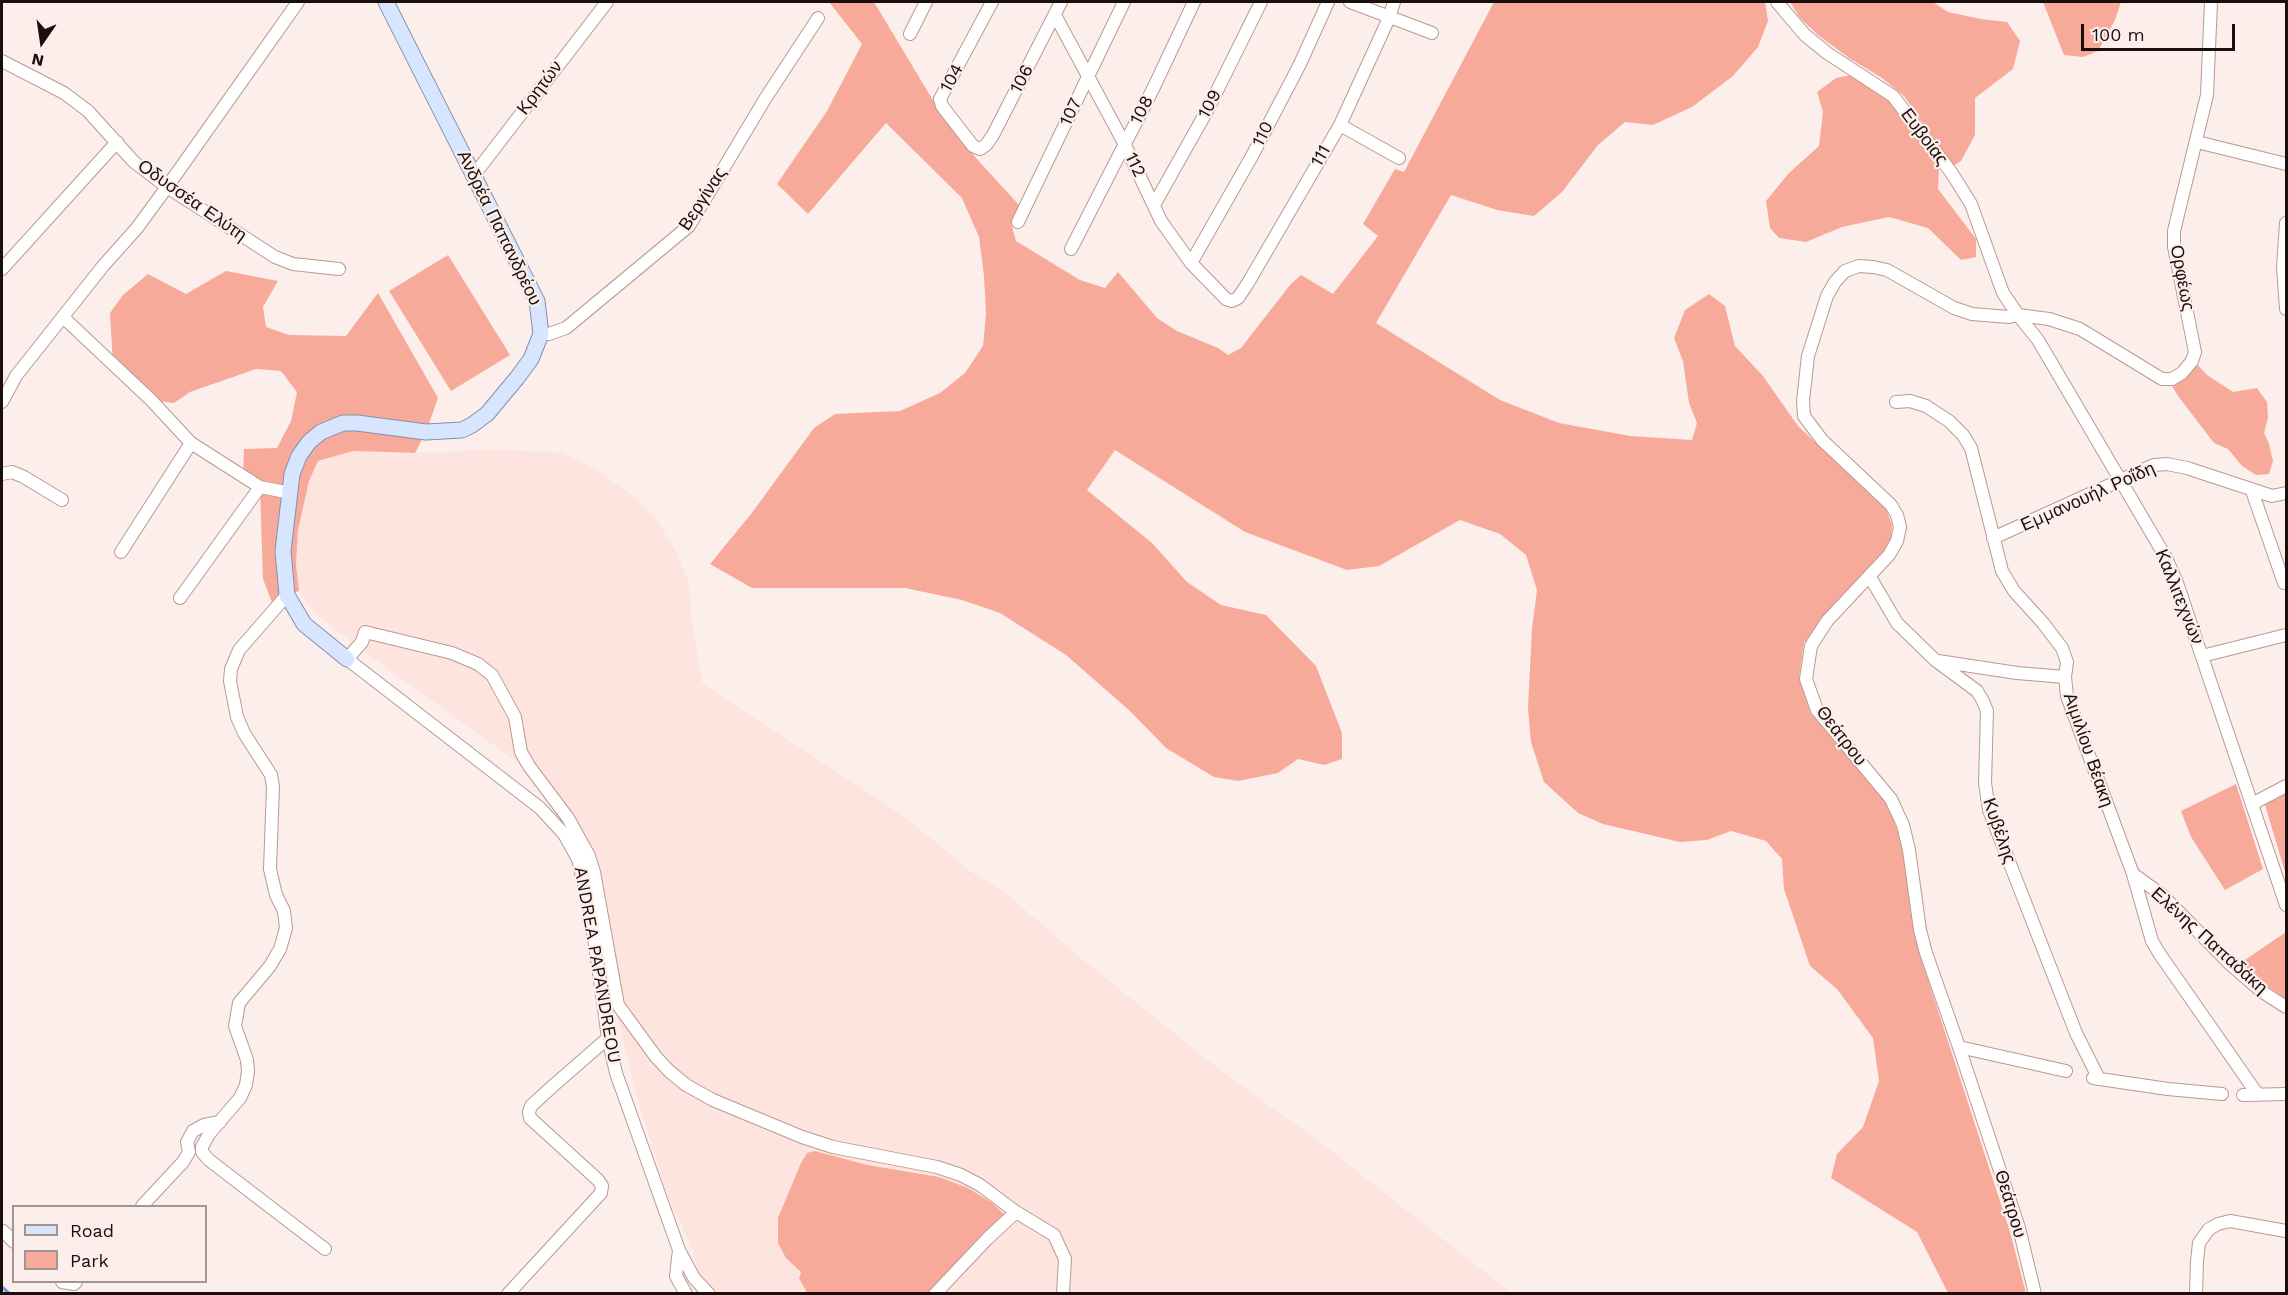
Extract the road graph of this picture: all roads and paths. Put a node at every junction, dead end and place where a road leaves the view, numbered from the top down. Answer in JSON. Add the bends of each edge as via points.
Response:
{"nodes":[{"id":1,"x":298,"y":2,"type":"edge"},
{"id":2,"x":386,"y":2,"type":"edge"},
{"id":3,"x":608,"y":2,"type":"edge"},
{"id":4,"x":926,"y":2,"type":"edge"},
{"id":5,"x":992,"y":2,"type":"edge"},
{"id":6,"x":1061,"y":2,"type":"edge"},
{"id":7,"x":1125,"y":2,"type":"edge"},
{"id":8,"x":1194,"y":2,"type":"edge"},
{"id":9,"x":1261,"y":2,"type":"edge"},
{"id":10,"x":1328,"y":2,"type":"edge"},
{"id":11,"x":1350,"y":2,"type":"edge"},
{"id":12,"x":1394,"y":2,"type":"edge"},
{"id":13,"x":1777,"y":2,"type":"edge"},
{"id":14,"x":2211,"y":2,"type":"edge"},
{"id":15,"x":1055,"y":15,"type":"junction"},
{"id":16,"x":818,"y":18,"type":"dead end"},
{"id":17,"x":1389,"y":18,"type":"junction"},
{"id":18,"x":1432,"y":33,"type":"dead end"},
{"id":19,"x":910,"y":34,"type":"dead end"},
{"id":20,"x":2,"y":61,"type":"edge"},
{"id":21,"x":1088,"y":75,"type":"junction"},
{"id":22,"x":1340,"y":125,"type":"junction"},
{"id":23,"x":117,"y":142,"type":"junction"},
{"id":24,"x":2197,"y":142,"type":"junction"},
{"id":25,"x":1124,"y":143,"type":"junction"},
{"id":26,"x":976,"y":148,"type":"joint"},
{"id":27,"x":1399,"y":158,"type":"dead end"},
{"id":28,"x":2286,"y":165,"type":"edge"},
{"id":29,"x":474,"y":175,"type":"junction"},
{"id":30,"x":167,"y":187,"type":"junction"},
{"id":31,"x":1154,"y":205,"type":"junction"},
{"id":32,"x":1018,"y":222,"type":"dead end"},
{"id":33,"x":2286,"y":223,"type":"edge"},
{"id":34,"x":1071,"y":249,"type":"dead end"},
{"id":35,"x":1191,"y":262,"type":"junction"},
{"id":36,"x":339,"y":268,"type":"dead end"},
{"id":37,"x":2,"y":269,"type":"edge"},
{"id":38,"x":1232,"y":301,"type":"joint"},
{"id":39,"x":2286,"y":309,"type":"edge"},
{"id":40,"x":2018,"y":315,"type":"junction"},
{"id":41,"x":64,"y":318,"type":"junction"},
{"id":42,"x":541,"y":334,"type":"junction"},
{"id":43,"x":2,"y":402,"type":"edge"},
{"id":44,"x":1896,"y":402,"type":"dead end"},
{"id":45,"x":191,"y":443,"type":"junction"},
{"id":46,"x":2,"y":474,"type":"edge"},
{"id":47,"x":2121,"y":481,"type":"junction"},
{"id":48,"x":260,"y":488,"type":"junction"},
{"id":49,"x":2252,"y":491,"type":"junction"},
{"id":50,"x":291,"y":493,"type":"junction"},
{"id":51,"x":2286,"y":493,"type":"edge"},
{"id":52,"x":62,"y":500,"type":"dead end"},
{"id":53,"x":1993,"y":538,"type":"junction"},
{"id":54,"x":121,"y":552,"type":"dead end"},
{"id":55,"x":1870,"y":577,"type":"junction"},
{"id":56,"x":2284,"y":583,"type":"dead end"},
{"id":57,"x":287,"y":595,"type":"junction"},
{"id":58,"x":180,"y":598,"type":"dead end"},
{"id":59,"x":2286,"y":635,"type":"edge"},
{"id":60,"x":2202,"y":656,"type":"junction"},
{"id":61,"x":347,"y":659,"type":"junction"},
{"id":62,"x":1935,"y":660,"type":"junction"},
{"id":63,"x":2065,"y":677,"type":"junction"},
{"id":64,"x":2286,"y":786,"type":"edge"},
{"id":65,"x":2252,"y":804,"type":"junction"},
{"id":66,"x":2133,"y":874,"type":"junction"},
{"id":67,"x":2286,"y":905,"type":"edge"},
{"id":68,"x":2286,"y":1007,"type":"edge"},
{"id":69,"x":608,"y":1038,"type":"junction"},
{"id":70,"x":1959,"y":1047,"type":"junction"},
{"id":71,"x":2066,"y":1071,"type":"dead end"},
{"id":72,"x":2222,"y":1094,"type":"dead end"},
{"id":73,"x":2286,"y":1094,"type":"edge"},
{"id":74,"x":2243,"y":1095,"type":"dead end"},
{"id":75,"x":2258,"y":1095,"type":"junction"},
{"id":76,"x":220,"y":1122,"type":"junction"},
{"id":77,"x":143,"y":1205,"type":"edge"},
{"id":78,"x":1016,"y":1212,"type":"junction"},
{"id":79,"x":2286,"y":1231,"type":"edge"},
{"id":80,"x":325,"y":1250,"type":"dead end"},
{"id":81,"x":679,"y":1250,"type":"junction"},
{"id":82,"x":508,"y":1293,"type":"edge"},
{"id":83,"x":686,"y":1293,"type":"edge"},
{"id":84,"x":709,"y":1293,"type":"edge"},
{"id":85,"x":935,"y":1293,"type":"edge"},
{"id":86,"x":1063,"y":1293,"type":"edge"},
{"id":87,"x":2035,"y":1293,"type":"edge"},
{"id":88,"x":2196,"y":1293,"type":"edge"}],
"edges":[{"from":1,"to":30,"type":"street"},
{"from":2,"to":29,"type":"main road","name":"Ανδρέα Παπανδρέου"},
{"from":3,"to":29,"type":"street","name":"Κρητών"},
{"from":4,"to":19,"type":"street"},
{"from":5,"to":26,"type":"street","name":"104","via":[[940,99]]},
{"from":6,"to":15,"type":"street","name":"106"},
{"from":7,"to":21,"type":"street","name":"107"},
{"from":8,"to":25,"type":"street","name":"108"},
{"from":9,"to":31,"type":"street","name":"109"},
{"from":10,"to":35,"type":"street","name":"110","via":[[1252,156]]},
{"from":11,"to":17,"type":"street"},
{"from":12,"to":17,"type":"street","name":"111"},
{"from":13,"to":40,"type":"street","name":"Ευβοίας","via":[[1805,35],[1893,96],[1910,117],[1971,204],[1997,279]]},
{"from":14,"to":24,"type":"street","name":"Ορφέως","via":[[2209,79]]},
{"from":15,"to":21,"type":"street","name":"112"},
{"from":15,"to":26,"type":"street","name":"106","via":[[993,135],[983,148]]},
{"from":16,"to":42,"type":"street","name":"Βεργίνας","via":[[689,226],[566,328]]},
{"from":17,"to":18,"type":"street"},
{"from":17,"to":22,"type":"street","name":"111"},
{"from":20,"to":23,"type":"street","name":"Οδυσσέα Ελύτη","via":[[64,93],[88,111]]},
{"from":21,"to":25,"type":"street","name":"112"},
{"from":21,"to":32,"type":"street","name":"107"},
{"from":22,"to":27,"type":"street"},
{"from":22,"to":38,"type":"street","name":"111","via":[[1248,283]]},
{"from":23,"to":30,"type":"street","name":"Οδυσσέα Ελύτη"},
{"from":23,"to":37,"type":"street"},
{"from":24,"to":28,"type":"street"},
{"from":24,"to":40,"type":"street","name":"Ορφέως","via":[[2174,231],[2194,346],[2192,361],[2182,373],[2162,379],[2080,329]]},
{"from":25,"to":31,"type":"street","name":"112"},
{"from":25,"to":34,"type":"street","name":"108"},
{"from":29,"to":42,"type":"main road","name":"Ανδρέα Παπανδρέου","via":[[537,301]]},
{"from":30,"to":36,"type":"street","name":"Οδυσσέα Ελύτη","via":[[283,262]]},
{"from":30,"to":41,"type":"street"},
{"from":31,"to":35,"type":"street","name":"112"},
{"from":33,"to":39,"type":"street"},
{"from":35,"to":38,"type":"street","name":"112"},
{"from":40,"to":47,"type":"street","name":"Καλλιτεχνών","via":[[2038,340]]},
{"from":40,"to":55,"type":"street","name":"Θεάτρου","via":[[1972,314],[1887,270],[1873,267],[1845,271],[1827,296],[1808,356],[1804,416],[1822,440],[1897,515],[1897,541]]},
{"from":41,"to":43,"type":"street","via":[[16,376]]},
{"from":41,"to":45,"type":"street"},
{"from":42,"to":50,"type":"main road","via":[[517,378],[487,414],[472,425],[462,430],[426,432],[357,423],[330,427],[309,442],[299,456],[292,474]]},
{"from":44,"to":53,"type":"street","name":"Αιμιλίου Βέακη","via":[[1926,406],[1963,435],[1971,448]]},
{"from":45,"to":48,"type":"street"},
{"from":45,"to":54,"type":"street"},
{"from":46,"to":52,"type":"street","via":[[12,472],[24,477]]},
{"from":47,"to":49,"type":"street","name":"Εμμανουήλ Ροΐδη","via":[[2154,465],[2167,464]]},
{"from":47,"to":53,"type":"street","name":"Εμμανουήλ Ροΐδη"},
{"from":47,"to":60,"type":"street","name":"Καλλιτεχνών","via":[[2165,556]]},
{"from":48,"to":50,"type":"street"},
{"from":48,"to":58,"type":"street"},
{"from":49,"to":51,"type":"street","name":"Εμμανουήλ Ροΐδη","via":[[2272,496]]},
{"from":49,"to":56,"type":"street"},
{"from":50,"to":57,"type":"main road","via":[[283,551]]},
{"from":53,"to":63,"type":"street","name":"Αιμιλίου Βέακη","via":[[2002,572],[2062,648],[2067,662]]},
{"from":55,"to":62,"type":"street","name":"Κυβέλης","via":[[1897,623]]},
{"from":55,"to":70,"type":"street","name":"Θεάτρου","via":[[1827,621],[1811,646],[1806,679],[1817,710],[1891,799],[1903,825],[1920,930]]},
{"from":57,"to":61,"type":"main road","via":[[304,624]]},
{"from":57,"to":76,"type":"street","via":[[239,650],[231,669],[237,717],[271,775],[270,869],[286,928],[270,966],[236,1010],[235,1026],[248,1071],[240,1098]]},
{"from":59,"to":60,"type":"street"},
{"from":60,"to":65,"type":"street","name":"Καλλιτεχνών"},
{"from":61,"to":69,"type":"street","name":"ANDREA PAPANDREOU","via":[[540,808],[564,834],[586,884]]},
{"from":61,"to":78,"type":"street","via":[[362,642],[365,632],[452,652],[492,675],[515,717],[521,752],[590,856],[618,1005],[669,1071],[713,1100],[802,1137],[961,1175]]},
{"from":62,"to":63,"type":"street"},
{"from":62,"to":72,"type":"street","name":"Κυβέλης","via":[[1977,691],[1987,711],[1985,783],[1989,810],[2094,1078]]},
{"from":63,"to":66,"type":"street","name":"Αιμιλίου Βέακη","via":[[2073,714]]},
{"from":64,"to":65,"type":"street"},
{"from":65,"to":67,"type":"street","name":"Καλλιτεχνών"},
{"from":66,"to":68,"type":"street","name":"Ελένης Παπαδάκη","via":[[2162,895],[2261,991]]},
{"from":66,"to":75,"type":"street","name":"Αιμιλίου Βέακη","via":[[2147,928],[2159,953]]},
{"from":69,"to":81,"type":"street","name":"ANDREA PAPANDREOU","via":[[626,1107]]},
{"from":69,"to":82,"type":"street","via":[[554,1084],[529,1112],[530,1118],[598,1180],[601,1193]]},
{"from":70,"to":71,"type":"street"},
{"from":70,"to":87,"type":"street","name":"Θεάτρου","via":[[2019,1228]]},
{"from":73,"to":75,"type":"street"},
{"from":74,"to":75,"type":"street"},
{"from":76,"to":77,"type":"street","via":[[193,1131],[183,1162]]},
{"from":76,"to":80,"type":"street","via":[[209,1134],[202,1152]]},
{"from":78,"to":85,"type":"street"},
{"from":78,"to":86,"type":"street","via":[[1054,1235],[1065,1259]]},
{"from":79,"to":88,"type":"street","via":[[2230,1221],[2209,1229],[2199,1243]]},
{"from":81,"to":83,"type":"street","name":"ANDREA PAPANDREOU","via":[[676,1276]]},
{"from":81,"to":84,"type":"street","via":[[694,1278]]}]}
